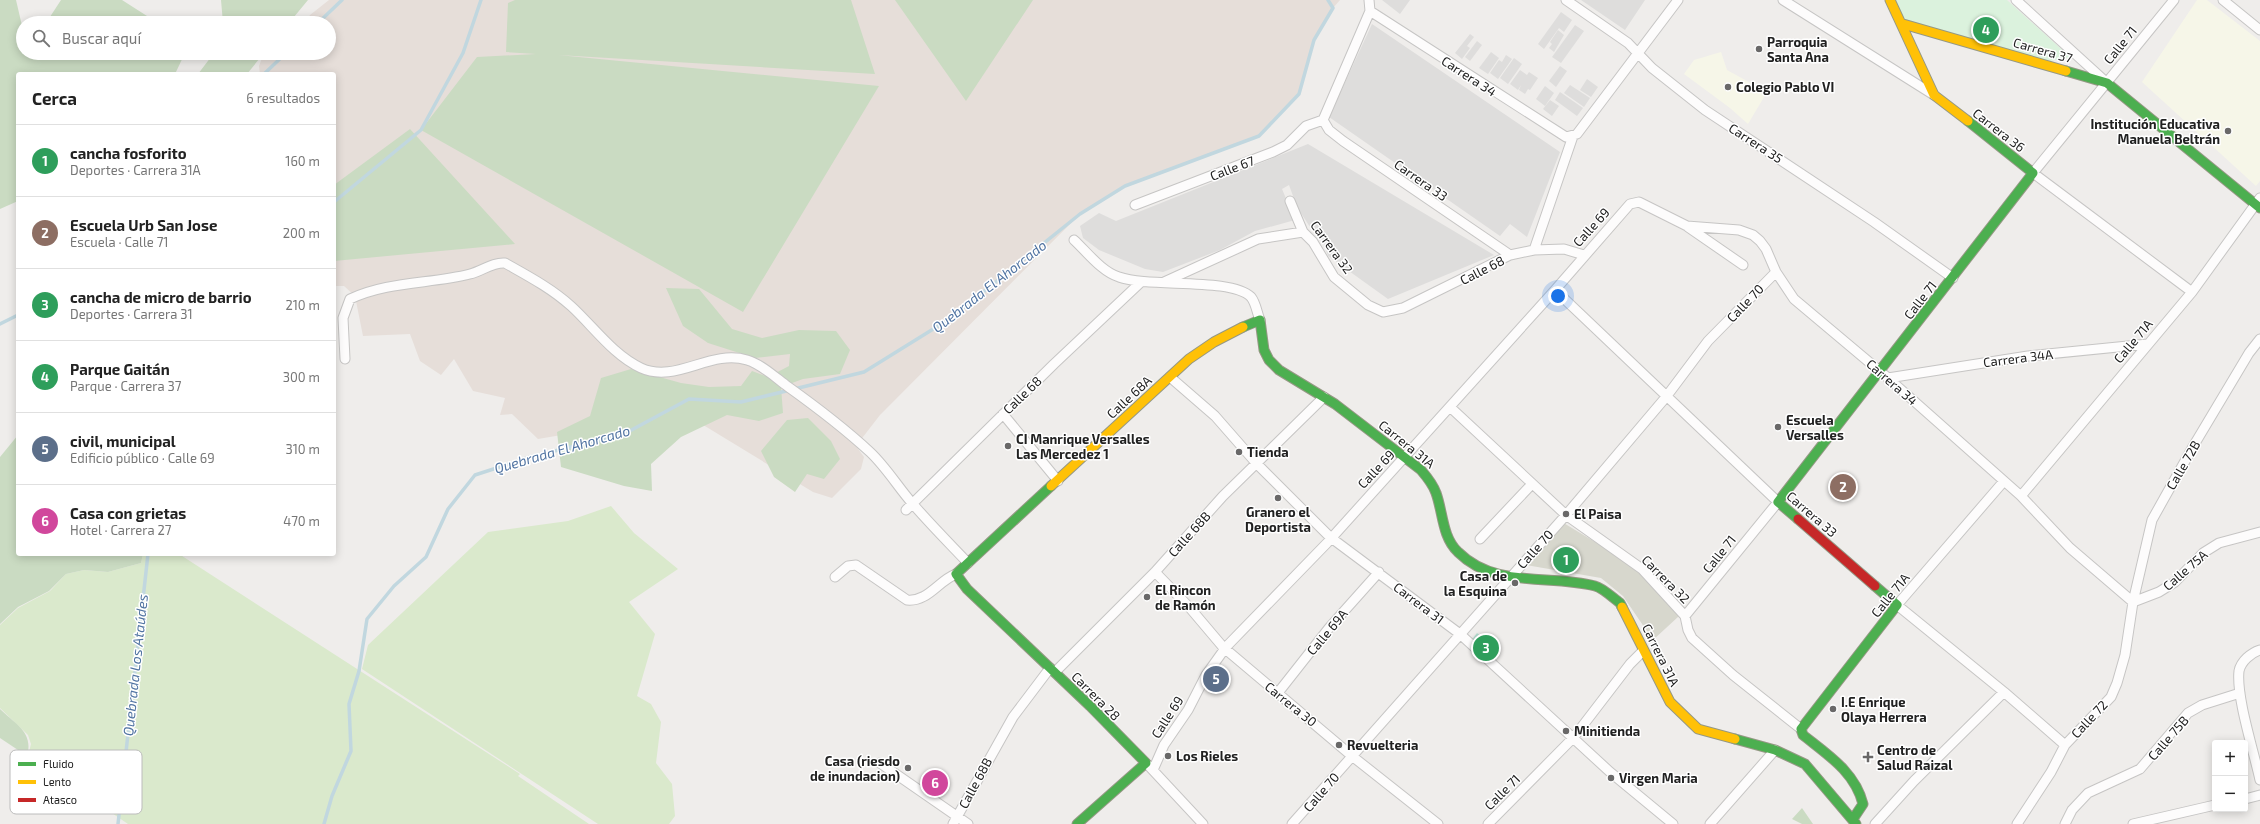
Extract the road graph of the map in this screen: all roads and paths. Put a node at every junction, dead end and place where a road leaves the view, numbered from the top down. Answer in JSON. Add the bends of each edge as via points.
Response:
{"nodes":[{"id":1,"x":1369,"y":0,"type":"edge"},
{"id":2,"x":1566,"y":0,"type":"edge"},
{"id":3,"x":1678,"y":0,"type":"edge"},
{"id":4,"x":1782,"y":0,"type":"edge"},
{"id":5,"x":1890,"y":0,"type":"edge"},
{"id":6,"x":2016,"y":0,"type":"edge"},
{"id":7,"x":2174,"y":0,"type":"edge"},
{"id":8,"x":2223,"y":0,"type":"edge"},
{"id":9,"x":1370,"y":11,"type":"junction"},
{"id":10,"x":1903,"y":24,"type":"junction"},
{"id":11,"x":2260,"y":30,"type":"edge"},
{"id":12,"x":1638,"y":55,"type":"junction"},
{"id":13,"x":2107,"y":83,"type":"junction"},
{"id":14,"x":1934,"y":95,"type":"junction"},
{"id":15,"x":1323,"y":120,"type":"junction"},
{"id":16,"x":1571,"y":137,"type":"junction"},
{"id":17,"x":2033,"y":173,"type":"junction"},
{"id":18,"x":1290,"y":201,"type":"dead end"},
{"id":19,"x":1639,"y":202,"type":"joint"},
{"id":20,"x":2259,"y":203,"type":"edge"},
{"id":21,"x":1135,"y":205,"type":"dead end"},
{"id":22,"x":1687,"y":226,"type":"junction"},
{"id":23,"x":1303,"y":232,"type":"junction"},
{"id":24,"x":1074,"y":240,"type":"dead end"},
{"id":25,"x":1534,"y":250,"type":"junction"},
{"id":26,"x":1584,"y":255,"type":"junction"},
{"id":27,"x":1510,"y":256,"type":"junction"},
{"id":28,"x":1743,"y":265,"type":"dead end"},
{"id":29,"x":1776,"y":272,"type":"junction"},
{"id":30,"x":1953,"y":278,"type":"junction"},
{"id":31,"x":1141,"y":282,"type":"junction"},
{"id":32,"x":1162,"y":283,"type":"junction"},
{"id":33,"x":1555,"y":290,"type":"junction"},
{"id":34,"x":2192,"y":292,"type":"junction"},
{"id":35,"x":1383,"y":312,"type":"joint"},
{"id":36,"x":1260,"y":320,"type":"junction"},
{"id":37,"x":2260,"y":339,"type":"edge"},
{"id":38,"x":2148,"y":344,"type":"junction"},
{"id":39,"x":344,"y":359,"type":"dead end"},
{"id":40,"x":1880,"y":371,"type":"junction"},
{"id":41,"x":1170,"y":377,"type":"junction"},
{"id":42,"x":1888,"y":378,"type":"junction"},
{"id":43,"x":1324,"y":397,"type":"junction"},
{"id":44,"x":1666,"y":397,"type":"junction"},
{"id":45,"x":1450,"y":407,"type":"junction"},
{"id":46,"x":1003,"y":414,"type":"junction"},
{"id":47,"x":1403,"y":458,"type":"junction"},
{"id":48,"x":1257,"y":464,"type":"junction"},
{"id":49,"x":1058,"y":481,"type":"junction"},
{"id":50,"x":2004,"y":481,"type":"junction"},
{"id":51,"x":1532,"y":484,"type":"junction"},
{"id":52,"x":2021,"y":496,"type":"junction"},
{"id":53,"x":1778,"y":502,"type":"junction"},
{"id":54,"x":910,"y":507,"type":"junction"},
{"id":55,"x":1566,"y":515,"type":"junction"},
{"id":56,"x":2260,"y":532,"type":"edge"},
{"id":57,"x":1330,"y":537,"type":"junction"},
{"id":58,"x":1480,"y":539,"type":"dead end"},
{"id":59,"x":968,"y":563,"type":"junction"},
{"id":60,"x":1155,"y":572,"type":"junction"},
{"id":61,"x":1379,"y":572,"type":"junction"},
{"id":62,"x":956,"y":574,"type":"junction"},
{"id":63,"x":835,"y":577,"type":"dead end"},
{"id":64,"x":1508,"y":578,"type":"junction"},
{"id":65,"x":2133,"y":602,"type":"junction"},
{"id":66,"x":1897,"y":605,"type":"junction"},
{"id":67,"x":1685,"y":616,"type":"junction"},
{"id":68,"x":1460,"y":634,"type":"junction"},
{"id":69,"x":1225,"y":648,"type":"junction"},
{"id":70,"x":1642,"y":651,"type":"junction"},
{"id":71,"x":2258,"y":651,"type":"edge"},
{"id":72,"x":1053,"y":670,"type":"junction"},
{"id":73,"x":2004,"y":692,"type":"junction"},
{"id":74,"x":1277,"y":694,"type":"junction"},
{"id":75,"x":2240,"y":694,"type":"junction"},
{"id":76,"x":1801,"y":729,"type":"junction"},
{"id":77,"x":1574,"y":737,"type":"junction"},
{"id":78,"x":2065,"y":745,"type":"junction"},
{"id":79,"x":1775,"y":750,"type":"junction"},
{"id":80,"x":1352,"y":756,"type":"junction"},
{"id":81,"x":2258,"y":758,"type":"edge"},
{"id":82,"x":880,"y":763,"type":"dead end"},
{"id":83,"x":1146,"y":763,"type":"junction"},
{"id":84,"x":1153,"y":770,"type":"junction"},
{"id":85,"x":2260,"y":780,"type":"edge"},
{"id":86,"x":2260,"y":795,"type":"edge"},
{"id":87,"x":2248,"y":798,"type":"edge"},
{"id":88,"x":2212,"y":806,"type":"edge"},
{"id":89,"x":955,"y":821,"type":"edge"},
{"id":90,"x":1855,"y":822,"type":"edge"},
{"id":91,"x":968,"y":824,"type":"edge"},
{"id":92,"x":1077,"y":824,"type":"edge"},
{"id":93,"x":1203,"y":824,"type":"edge"},
{"id":94,"x":1292,"y":824,"type":"edge"},
{"id":95,"x":1438,"y":824,"type":"edge"},
{"id":96,"x":1488,"y":824,"type":"edge"},
{"id":97,"x":1673,"y":824,"type":"edge"},
{"id":98,"x":1710,"y":824,"type":"edge"},
{"id":99,"x":1875,"y":824,"type":"edge"},
{"id":100,"x":2017,"y":824,"type":"edge"},
{"id":101,"x":2065,"y":824,"type":"edge"},
{"id":102,"x":2133,"y":824,"type":"edge"}],
"edges":[{"from":1,"to":9,"type":"street"},
{"from":2,"to":12,"type":"street","name":"Carrera 35","via":[[1628,43]]},
{"from":3,"to":12,"type":"street"},
{"from":4,"to":14,"type":"street","name":"Carrera 36"},
{"from":5,"to":10,"type":"street"},
{"from":6,"to":13,"type":"street","name":"Carrera 37"},
{"from":7,"to":13,"type":"street","name":"Calle 71"},
{"from":8,"to":11,"type":"street"},
{"from":9,"to":15,"type":"street"},
{"from":9,"to":16,"type":"street","name":"Carrera 34","via":[[1561,136]]},
{"from":10,"to":13,"type":"street","name":"Carrera 37"},
{"from":10,"to":14,"type":"street"},
{"from":12,"to":16,"type":"street"},
{"from":12,"to":30,"type":"street","name":"Carrera 35","via":[[1705,110],[1874,222]]},
{"from":13,"to":17,"type":"street","name":"Calle 71"},
{"from":13,"to":20,"type":"street","name":"Carrera 37"},
{"from":14,"to":17,"type":"street","name":"Carrera 36"},
{"from":15,"to":21,"type":"street","name":"Calle 67","via":[[1306,126],[1287,145],[1273,152]]},
{"from":15,"to":27,"type":"street","name":"Carrera 33","via":[[1329,130],[1343,141]]},
{"from":16,"to":25,"type":"street"},
{"from":17,"to":30,"type":"street","name":"Calle 71"},
{"from":17,"to":34,"type":"street","name":"Carrera 36"},
{"from":18,"to":23,"type":"street","name":"Carrera 32"},
{"from":19,"to":22,"type":"street","name":"Carrera 34"},
{"from":19,"to":26,"type":"street","name":"Calle 69","via":[[1630,204]]},
{"from":20,"to":34,"type":"street","name":"Calle 71A"},
{"from":22,"to":28,"type":"street"},
{"from":22,"to":29,"type":"street","name":"Carrera 34","via":[[1739,230],[1753,235],[1766,249]]},
{"from":23,"to":32,"type":"street","via":[[1258,239]]},
{"from":23,"to":35,"type":"street","name":"Carrera 32","via":[[1313,242],[1334,277],[1368,305]]},
{"from":24,"to":31,"type":"street","name":"Carrera 31A","via":[[1105,269],[1118,277]]},
{"from":25,"to":26,"type":"street","name":"Calle 68","via":[[1564,249]]},
{"from":25,"to":27,"type":"street","name":"Calle 68"},
{"from":26,"to":33,"type":"street","name":"Calle 69"},
{"from":27,"to":35,"type":"street","name":"Calle 68","via":[[1403,308]]},
{"from":29,"to":40,"type":"street","name":"Carrera 34","via":[[1794,299]]},
{"from":29,"to":44,"type":"street","name":"Calle 70","via":[[1708,341]]},
{"from":30,"to":40,"type":"street","name":"Calle 71"},
{"from":31,"to":32,"type":"street","name":"Carrera 31A"},
{"from":31,"to":46,"type":"street","name":"Calle 68"},
{"from":32,"to":36,"type":"street","name":"Carrera 31A","via":[[1239,290],[1250,297]]},
{"from":33,"to":44,"type":"street","name":"Carrera 33"},
{"from":33,"to":45,"type":"street","name":"Calle 69"},
{"from":34,"to":38,"type":"street","name":"Calle 71A"},
{"from":36,"to":41,"type":"street","name":"Calle 68A","via":[[1210,343]]},
{"from":36,"to":43,"type":"street","name":"Carrera 31A","via":[[1262,346],[1273,365],[1289,378]]},
{"from":37,"to":65,"type":"street","name":"Calle 72B","via":[[2249,353],[2152,520]]},
{"from":38,"to":42,"type":"street","name":"Carrera 34A","via":[[2028,356]]},
{"from":38,"to":52,"type":"street","name":"Calle 71A"},
{"from":39,"to":54,"type":"street","via":[[343,318],[350,299],[366,292],[398,285],[455,278],[477,272],[498,262],[505,263],[543,284],[570,305],[624,357],[640,368],[666,373],[706,361],[746,359],[758,365],[870,452]]},
{"from":40,"to":42,"type":"street","name":"Carrera 34"},
{"from":40,"to":53,"type":"street","name":"Calle 71"},
{"from":41,"to":48,"type":"street","name":"Carrera 31","via":[[1215,416]]},
{"from":41,"to":49,"type":"street","name":"Calle 68A"},
{"from":42,"to":50,"type":"street","name":"Carrera 34"},
{"from":43,"to":47,"type":"street","name":"Carrera 31A","via":[[1378,436]]},
{"from":43,"to":48,"type":"street","name":"Calle 68B"},
{"from":44,"to":53,"type":"street","name":"Carrera 33"},
{"from":44,"to":55,"type":"street","name":"Calle 70"},
{"from":45,"to":47,"type":"street","name":"Calle 69"},
{"from":45,"to":51,"type":"street","name":"Carrera 32"},
{"from":46,"to":49,"type":"street"},
{"from":46,"to":54,"type":"street","name":"Calle 68"},
{"from":47,"to":57,"type":"street","name":"Calle 69"},
{"from":47,"to":64,"type":"street","name":"Carrera 31A","via":[[1420,469],[1430,480],[1437,493],[1448,540],[1456,551],[1482,569]]},
{"from":48,"to":57,"type":"street","name":"Carrera 31"},
{"from":48,"to":60,"type":"street","name":"Calle 68B","via":[[1223,496]]},
{"from":49,"to":59,"type":"street","name":"Calle 68A"},
{"from":50,"to":52,"type":"street","name":"Carrera 34"},
{"from":50,"to":66,"type":"street","name":"Calle 71A"},
{"from":51,"to":55,"type":"street","name":"Carrera 32"},
{"from":51,"to":58,"type":"street"},
{"from":52,"to":65,"type":"street","name":"Carrera 34","via":[[2070,548]]},
{"from":53,"to":66,"type":"street","name":"Carrera 33"},
{"from":53,"to":67,"type":"street","name":"Calle 71"},
{"from":54,"to":59,"type":"street"},
{"from":55,"to":64,"type":"street","name":"Calle 70"},
{"from":55,"to":67,"type":"street","name":"Carrera 32","via":[[1642,569]]},
{"from":56,"to":65,"type":"street","name":"Calle 75A","via":[[2219,543],[2202,553],[2176,582]]},
{"from":57,"to":61,"type":"street","name":"Carrera 31"},
{"from":57,"to":69,"type":"street","name":"Calle 69"},
{"from":59,"to":62,"type":"street","name":"Calle 68A"},
{"from":60,"to":69,"type":"street","name":"Carrera 30"},
{"from":60,"to":72,"type":"street","name":"Calle 68B"},
{"from":61,"to":68,"type":"street","name":"Carrera 31"},
{"from":61,"to":74,"type":"street","name":"Calle 69A","via":[[1329,628]]},
{"from":62,"to":63,"type":"street","name":"Calle 68A","via":[[916,600],[907,600],[856,565],[848,566]]},
{"from":62,"to":72,"type":"street","name":"Carrera 28","via":[[967,589]]},
{"from":64,"to":68,"type":"street","name":"Calle 70"},
{"from":64,"to":70,"type":"street","name":"Carrera 31A","via":[[1596,586],[1620,603]]},
{"from":65,"to":78,"type":"street","name":"Calle 72","via":[[2129,633],[2117,683],[2110,696]]},
{"from":66,"to":73,"type":"street","name":"Carrera 33"},
{"from":66,"to":76,"type":"street","name":"Calle 71A"},
{"from":67,"to":76,"type":"street","name":"Carrera 32","via":[[1692,638],[1733,675]]},
{"from":68,"to":77,"type":"street","name":"Carrera 31"},
{"from":68,"to":80,"type":"street","name":"Calle 70"},
{"from":69,"to":74,"type":"street","name":"Carrera 30"},
{"from":69,"to":84,"type":"street","name":"Calle 69","via":[[1164,745]]},
{"from":70,"to":77,"type":"street","name":"Calle 71"},
{"from":70,"to":79,"type":"street","name":"Carrera 31A","via":[[1670,702],[1698,729]]},
{"from":71,"to":75,"type":"street","via":[[2247,657],[2239,670]]},
{"from":72,"to":83,"type":"street","name":"Carrera 28"},
{"from":72,"to":89,"type":"street","name":"Calle 68B","via":[[1013,717]]},
{"from":73,"to":78,"type":"street","name":"Carrera 33"},
{"from":73,"to":99,"type":"street","via":[[1914,781]]},
{"from":74,"to":80,"type":"street","name":"Carrera 30"},
{"from":75,"to":81,"type":"street"},
{"from":75,"to":101,"type":"street","name":"Calle 75B","via":[[2202,705],[2188,713],[2140,769],[2088,793],[2072,810]]},
{"from":76,"to":90,"type":"street","name":"Carrera 32","via":[[1803,735],[1856,783],[1862,794],[1863,804]]},
{"from":77,"to":96,"type":"street","name":"Calle 71"},
{"from":77,"to":97,"type":"street","name":"Carrera 31","via":[[1610,772]]},
{"from":78,"to":100,"type":"street","name":"Calle 72","via":[[2051,772]]},
{"from":79,"to":90,"type":"street","name":"Carrera 31A","via":[[1805,764]]},
{"from":79,"to":98,"type":"street"},
{"from":80,"to":94,"type":"street","name":"Calle 70"},
{"from":80,"to":95,"type":"street","name":"Carrera 30"},
{"from":81,"to":85,"type":"street"},
{"from":82,"to":89,"type":"street"},
{"from":83,"to":84,"type":"street","name":"Carrera 28"},
{"from":83,"to":92,"type":"street"},
{"from":84,"to":93,"type":"street","name":"Carrera 28"},
{"from":86,"to":87,"type":"street"},
{"from":88,"to":102,"type":"street"},
{"from":89,"to":91,"type":"street"}]}
